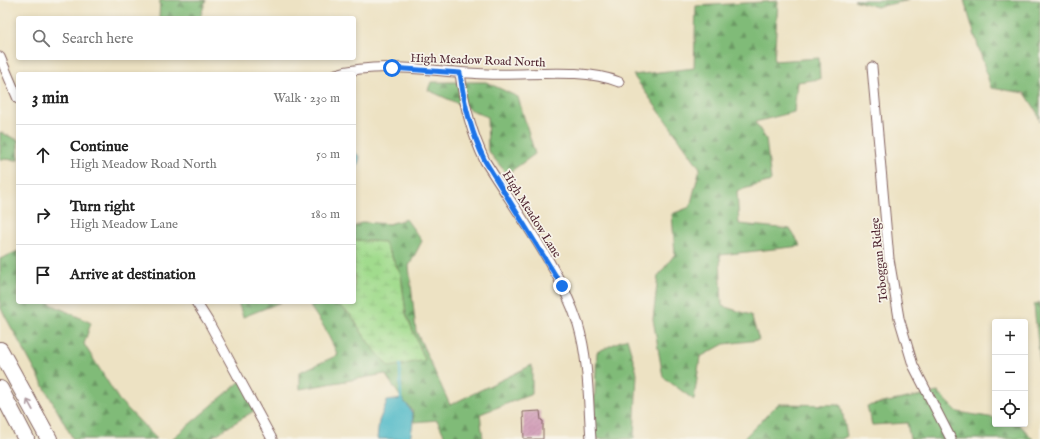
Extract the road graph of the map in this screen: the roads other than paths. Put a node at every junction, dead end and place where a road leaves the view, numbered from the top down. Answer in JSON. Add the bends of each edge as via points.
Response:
{"nodes":[{"id":1,"x":0,"y":57,"type":"edge"},
{"id":2,"x":872,"y":67,"type":"dead end"},
{"id":3,"x":346,"y":72,"type":"edge"},
{"id":4,"x":460,"y":73,"type":"junction"},
{"id":5,"x":619,"y":82,"type":"dead end"},
{"id":6,"x":16,"y":94,"type":"edge"},
{"id":7,"x":197,"y":304,"type":"edge"},
{"id":8,"x":0,"y":350,"type":"edge"},
{"id":9,"x":0,"y":389,"type":"edge"},
{"id":10,"x":26,"y":439,"type":"edge"},
{"id":11,"x":49,"y":439,"type":"edge"},
{"id":12,"x":272,"y":439,"type":"edge"},
{"id":13,"x":591,"y":439,"type":"edge"},
{"id":14,"x":951,"y":439,"type":"edge"}],
"edges":[{"from":1,"to":6,"type":"street"},
{"from":2,"to":14,"type":"street","name":"Toboggan Ridge","via":[[889,259],[899,318],[918,375]]},
{"from":3,"to":4,"type":"street","name":"High Meadow Road North","via":[[386,68]]},
{"from":4,"to":5,"type":"street","name":"High Meadow Road North","via":[[582,74]]},
{"from":4,"to":13,"type":"street","name":"High Meadow Lane","via":[[463,100],[476,142],[485,161],[558,277],[571,305],[582,340]]},
{"from":7,"to":12,"type":"street"},
{"from":11,"to":8,"type":"highway","one_way":true},
{"from":9,"to":10,"type":"highway"}]}
